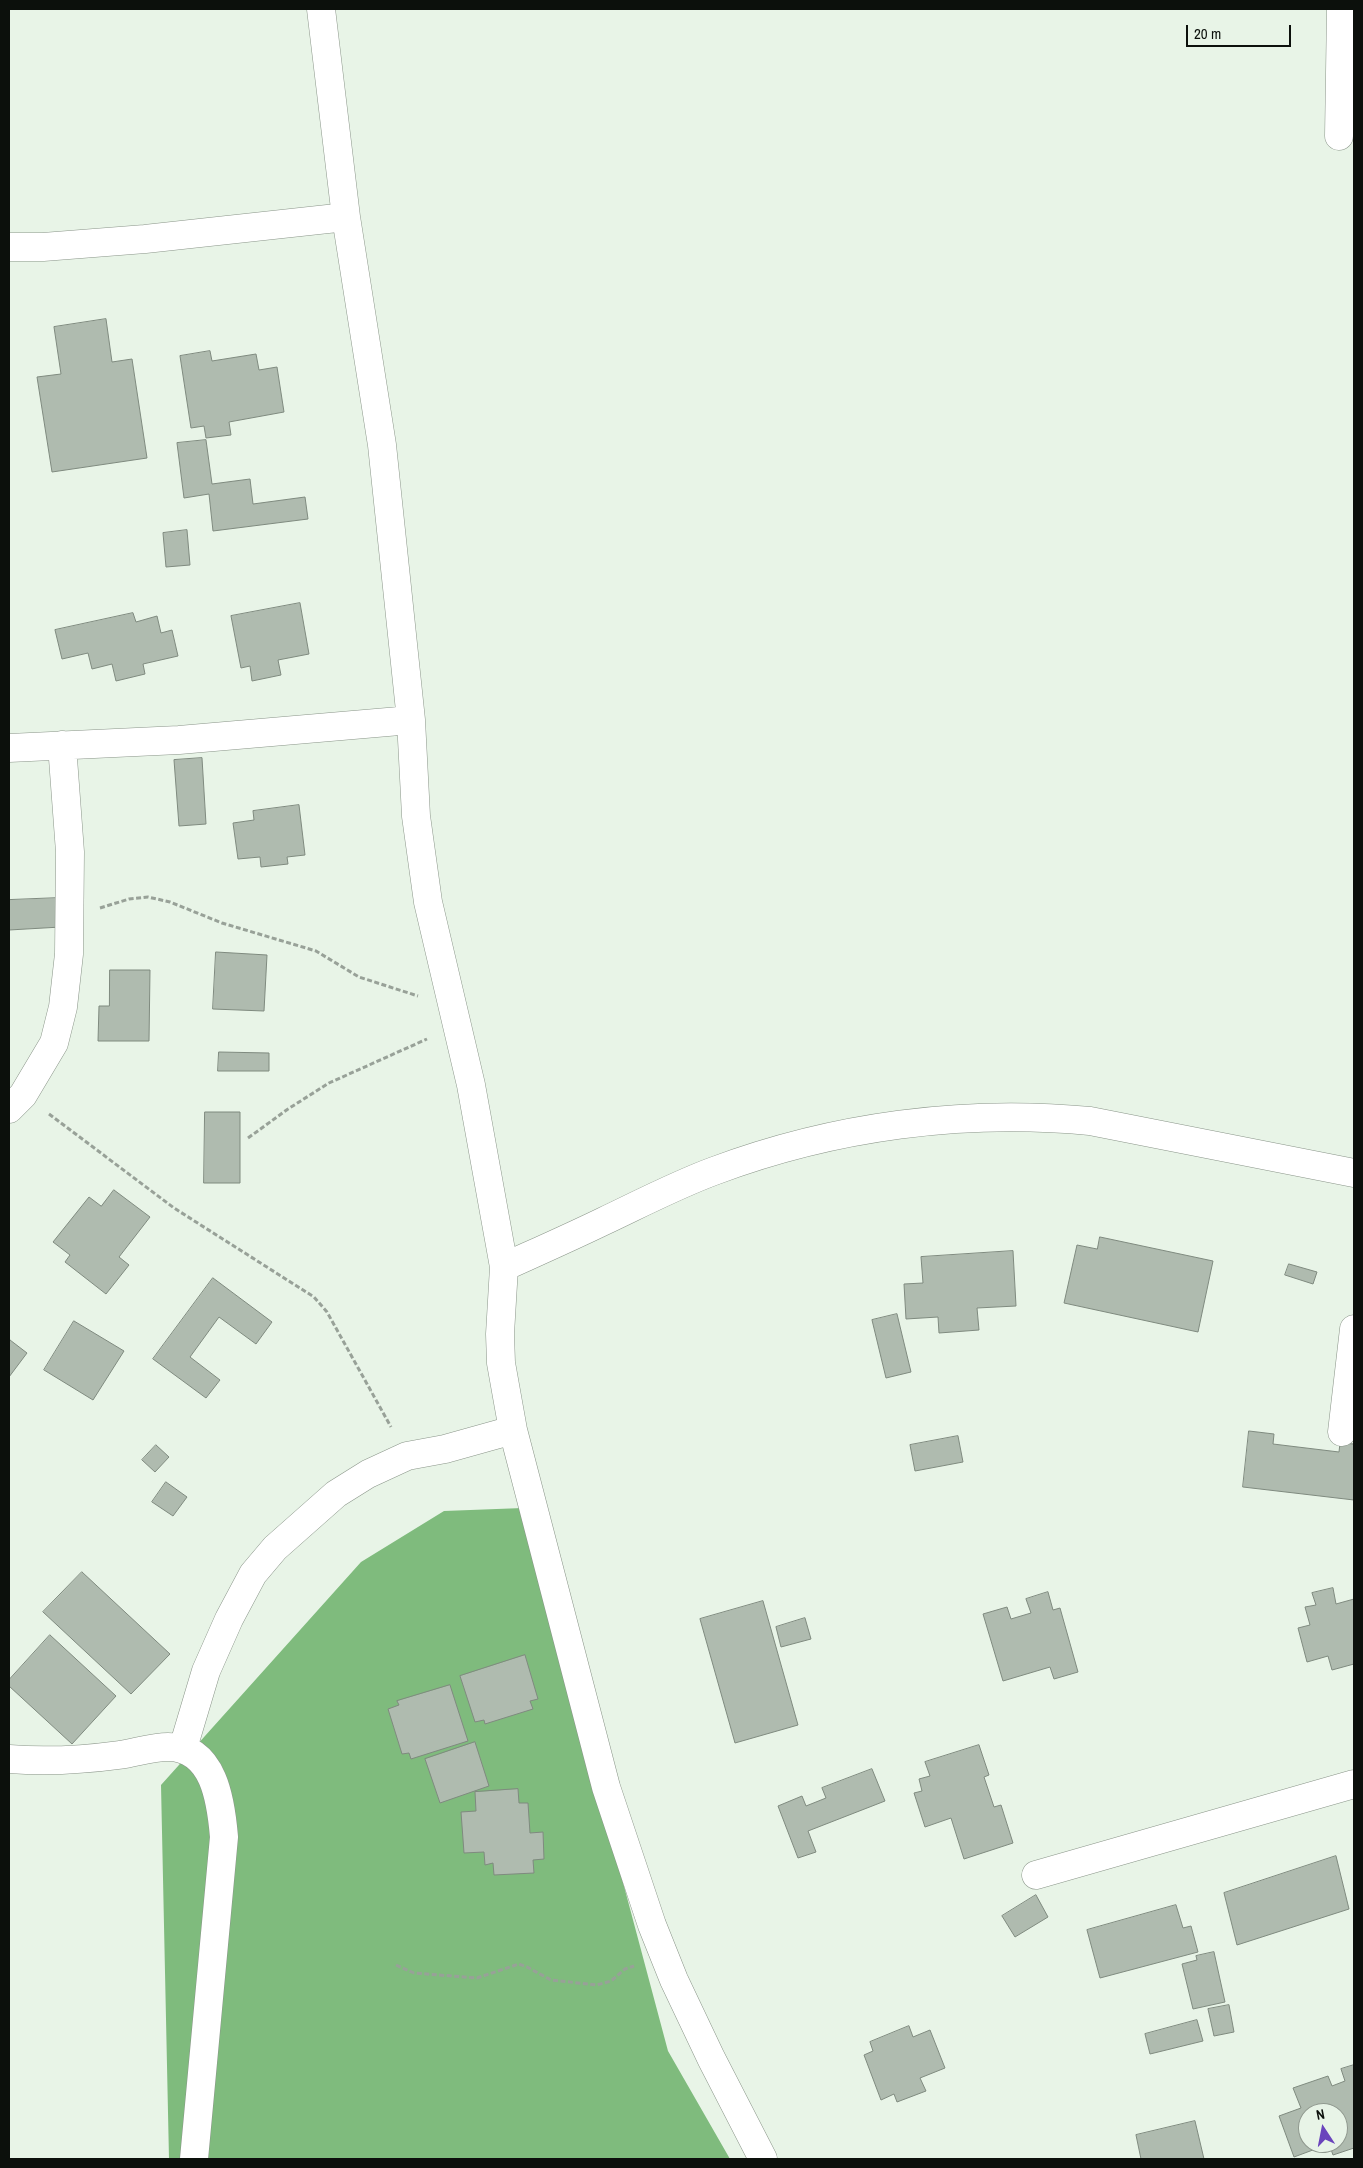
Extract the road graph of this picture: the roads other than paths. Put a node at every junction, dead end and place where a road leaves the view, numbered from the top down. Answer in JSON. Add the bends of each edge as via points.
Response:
{"nodes":[{"id":1,"x":321,"y":9,"type":"edge"},
{"id":2,"x":1341,"y":9,"type":"edge"},
{"id":3,"x":1340,"y":136,"type":"dead end"},
{"id":4,"x":346,"y":217,"type":"junction"},
{"id":5,"x":9,"y":247,"type":"edge"},
{"id":6,"x":411,"y":720,"type":"junction"},
{"id":7,"x":62,"y":745,"type":"junction"},
{"id":8,"x":9,"y":748,"type":"edge"},
{"id":9,"x":16,"y":1102,"type":"edge"},
{"id":10,"x":1354,"y":1173,"type":"edge"},
{"id":11,"x":504,"y":1267,"type":"junction"},
{"id":12,"x":1354,"y":1329,"type":"edge"},
{"id":13,"x":513,"y":1430,"type":"junction"},
{"id":14,"x":1342,"y":1432,"type":"dead end"},
{"id":15,"x":182,"y":1748,"type":"junction"},
{"id":16,"x":9,"y":1759,"type":"edge"},
{"id":17,"x":1354,"y":1784,"type":"edge"},
{"id":18,"x":1036,"y":1875,"type":"dead end"},
{"id":19,"x":194,"y":2159,"type":"edge"},
{"id":20,"x":763,"y":2159,"type":"edge"}],
"edges":[{"from":1,"to":4,"type":"street"},
{"from":2,"to":3,"type":"street"},
{"from":4,"to":5,"type":"street","via":[[144,239]]},
{"from":4,"to":6,"type":"street","via":[[382,445]]},
{"from":6,"to":7,"type":"street","via":[[179,740]]},
{"from":6,"to":11,"type":"street","via":[[416,816],[428,902],[471,1084]]},
{"from":7,"to":8,"type":"street"},
{"from":7,"to":9,"type":"street","via":[[70,852],[69,954],[54,1043]]},
{"from":10,"to":11,"type":"street","via":[[1090,1121],[998,1116],[920,1122],[847,1134],[714,1171]]},
{"from":11,"to":13,"type":"street","via":[[501,1363]]},
{"from":12,"to":14,"type":"street"},
{"from":13,"to":15,"type":"street","via":[[408,1456],[368,1474],[336,1494],[275,1548],[253,1574],[229,1619],[206,1671]]},
{"from":13,"to":20,"type":"street","via":[[606,1787],[652,1925],[719,2074]]},
{"from":15,"to":16,"type":"street","via":[[166,1747],[73,1761]]},
{"from":15,"to":19,"type":"street","via":[[205,1764],[216,1789],[224,1837]]},
{"from":17,"to":18,"type":"street"}]}
